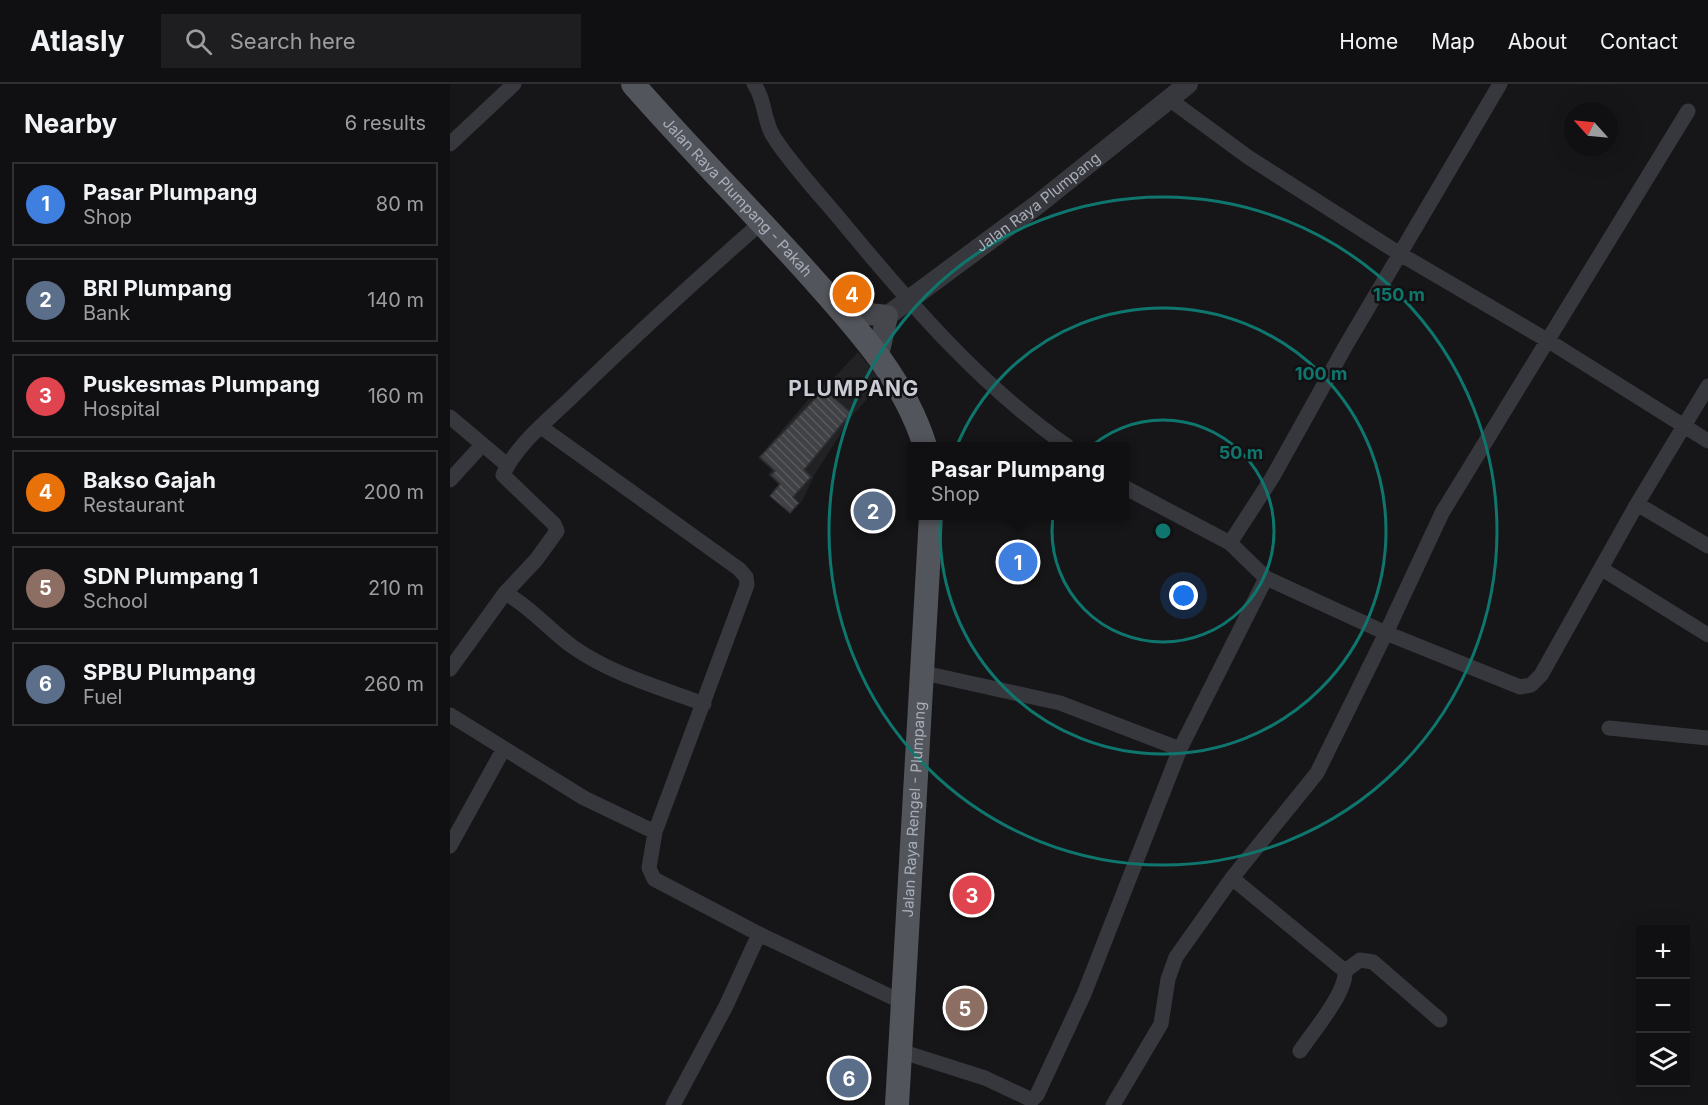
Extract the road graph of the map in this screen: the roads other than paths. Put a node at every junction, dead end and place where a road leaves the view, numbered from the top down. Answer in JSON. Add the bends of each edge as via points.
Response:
{"nodes":[{"id":1,"x":513,"y":84,"type":"edge"},
{"id":2,"x":633,"y":84,"type":"edge"},
{"id":3,"x":754,"y":84,"type":"edge"},
{"id":4,"x":1188,"y":84,"type":"edge"},
{"id":5,"x":1500,"y":84,"type":"edge"},
{"id":6,"x":1169,"y":99,"type":"junction"},
{"id":7,"x":1688,"y":111,"type":"dead end"},
{"id":8,"x":450,"y":144,"type":"edge"},
{"id":9,"x":762,"y":222,"type":"junction"},
{"id":10,"x":1400,"y":254,"type":"junction"},
{"id":11,"x":908,"y":301,"type":"junction"},
{"id":12,"x":842,"y":311,"type":"junction"},
{"id":13,"x":887,"y":316,"type":"junction"},
{"id":14,"x":1547,"y":340,"type":"junction"},
{"id":15,"x":878,"y":355,"type":"junction"},
{"id":16,"x":1708,"y":386,"type":"edge"},
{"id":17,"x":450,"y":417,"type":"edge"},
{"id":18,"x":541,"y":426,"type":"junction"},
{"id":19,"x":1682,"y":426,"type":"junction"},
{"id":20,"x":1708,"y":441,"type":"edge"},
{"id":21,"x":923,"y":442,"type":"edge"},
{"id":22,"x":1060,"y":442,"type":"edge"},
{"id":23,"x":482,"y":445,"type":"junction"},
{"id":24,"x":507,"y":465,"type":"junction"},
{"id":25,"x":450,"y":480,"type":"edge"},
{"id":26,"x":1129,"y":489,"type":"edge"},
{"id":27,"x":1637,"y":504,"type":"junction"},
{"id":28,"x":931,"y":520,"type":"edge"},
{"id":29,"x":1230,"y":543,"type":"junction"},
{"id":30,"x":1708,"y":546,"type":"edge"},
{"id":31,"x":1602,"y":569,"type":"junction"},
{"id":32,"x":1266,"y":578,"type":"junction"},
{"id":33,"x":505,"y":593,"type":"junction"},
{"id":34,"x":1386,"y":633,"type":"junction"},
{"id":35,"x":1708,"y":635,"type":"edge"},
{"id":36,"x":450,"y":669,"type":"edge"},
{"id":37,"x":924,"y":673,"type":"junction"},
{"id":38,"x":704,"y":704,"type":"junction"},
{"id":39,"x":450,"y":715,"type":"edge"},
{"id":40,"x":1609,"y":728,"type":"dead end"},
{"id":41,"x":1708,"y":738,"type":"edge"},
{"id":42,"x":1180,"y":748,"type":"junction"},
{"id":43,"x":503,"y":750,"type":"junction"},
{"id":44,"x":655,"y":832,"type":"junction"},
{"id":45,"x":450,"y":846,"type":"edge"},
{"id":46,"x":1232,"y":878,"type":"junction"},
{"id":47,"x":759,"y":934,"type":"junction"},
{"id":48,"x":1345,"y":971,"type":"junction"},
{"id":49,"x":902,"y":1002,"type":"junction"},
{"id":50,"x":1440,"y":1020,"type":"dead end"},
{"id":51,"x":900,"y":1050,"type":"junction"},
{"id":52,"x":1300,"y":1051,"type":"dead end"},
{"id":53,"x":673,"y":1105,"type":"edge"},
{"id":54,"x":897,"y":1105,"type":"edge"},
{"id":55,"x":1113,"y":1105,"type":"edge"}],
"edges":[{"from":1,"to":8,"type":"street"},
{"from":2,"to":9,"type":"main road","name":"Jalan Raya Plumpang - Pakah","via":[[684,143]]},
{"from":3,"to":11,"type":"street","via":[[762,96],[774,138]]},
{"from":4,"to":6,"type":"street","name":"Jalan Raya Plumpang"},
{"from":5,"to":10,"type":"street"},
{"from":6,"to":10,"type":"street","via":[[1248,157]]},
{"from":6,"to":11,"type":"street","name":"Jalan Raya Plumpang","via":[[1037,205]]},
{"from":7,"to":14,"type":"street"},
{"from":9,"to":12,"type":"main road","name":"Jalan Raya Plumpang - Pakah"},
{"from":9,"to":18,"type":"street"},
{"from":10,"to":14,"type":"street"},
{"from":10,"to":29,"type":"street","via":[[1272,478]]},
{"from":11,"to":13,"type":"street","name":"Jalan Raya Plumpang"},
{"from":11,"to":22,"type":"street","via":[[959,353]]},
{"from":12,"to":13,"type":"main road"},
{"from":12,"to":15,"type":"main road"},
{"from":13,"to":15,"type":"main road"},
{"from":14,"to":19,"type":"street"},
{"from":14,"to":34,"type":"street","via":[[1442,513]]},
{"from":15,"to":21,"type":"main road","via":[[907,400]]},
{"from":16,"to":19,"type":"street"},
{"from":17,"to":23,"type":"street"},
{"from":18,"to":24,"type":"street"},
{"from":18,"to":38,"type":"street","via":[[746,577],[747,585]]},
{"from":19,"to":20,"type":"street"},
{"from":19,"to":27,"type":"street"},
{"from":23,"to":24,"type":"street"},
{"from":23,"to":25,"type":"street"},
{"from":24,"to":33,"type":"street","via":[[503,477],[557,531]]},
{"from":26,"to":29,"type":"street"},
{"from":27,"to":30,"type":"street"},
{"from":27,"to":31,"type":"street"},
{"from":28,"to":37,"type":"main road","name":"Jalan Raya Rengel - Plumpang"},
{"from":29,"to":32,"type":"street"},
{"from":31,"to":34,"type":"street","via":[[1541,675],[1531,685],[1520,687]]},
{"from":31,"to":35,"type":"street"},
{"from":32,"to":34,"type":"street"},
{"from":32,"to":42,"type":"street"},
{"from":33,"to":36,"type":"street"},
{"from":33,"to":38,"type":"street","via":[[574,648],[613,669]]},
{"from":34,"to":46,"type":"street","via":[[1317,774]]},
{"from":37,"to":42,"type":"street","via":[[1060,703]]},
{"from":37,"to":49,"type":"main road","name":"Jalan Raya Rengel - Plumpang"},
{"from":38,"to":44,"type":"street"},
{"from":39,"to":43,"type":"street"},
{"from":40,"to":41,"type":"street"},
{"from":42,"to":51,"type":"street","via":[[1084,994],[1037,1095],[1032,1100],[985,1078]]},
{"from":43,"to":44,"type":"street","via":[[584,798]]},
{"from":43,"to":45,"type":"street"},
{"from":44,"to":47,"type":"street","via":[[649,868],[654,879]]},
{"from":46,"to":48,"type":"street"},
{"from":46,"to":55,"type":"street","via":[[1176,957],[1168,979],[1161,1024]]},
{"from":47,"to":49,"type":"street"},
{"from":47,"to":53,"type":"street"},
{"from":48,"to":50,"type":"street","via":[[1360,960],[1373,962]]},
{"from":48,"to":52,"type":"street","via":[[1346,979],[1337,997]]},
{"from":49,"to":51,"type":"main road","name":"Jalan Raya Rengel - Plumpang"},
{"from":51,"to":54,"type":"main road","name":"Jalan Raya Rengel - Plumpang"}]}
